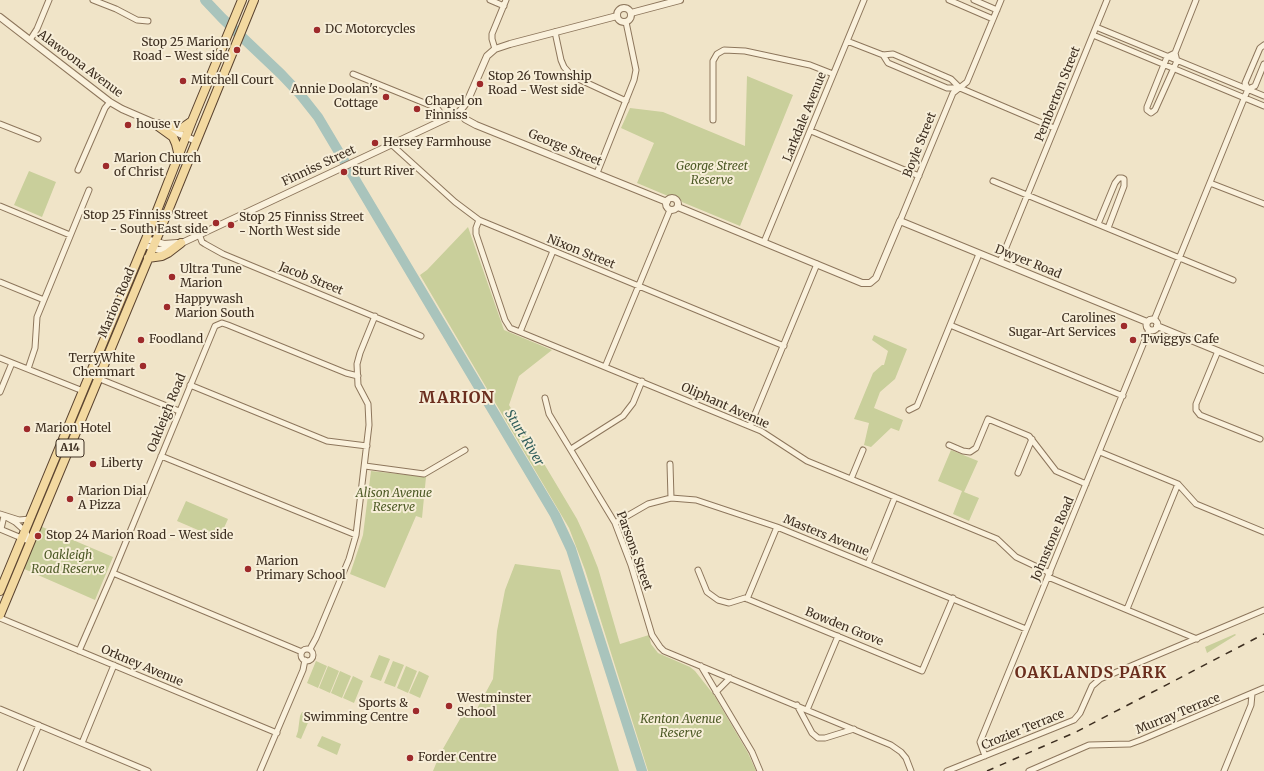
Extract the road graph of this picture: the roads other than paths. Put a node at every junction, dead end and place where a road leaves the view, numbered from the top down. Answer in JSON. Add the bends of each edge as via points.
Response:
{"nodes":[{"id":1,"x":49,"y":0,"type":"edge"},
{"id":2,"x":93,"y":0,"type":"edge"},
{"id":3,"x":242,"y":0,"type":"edge"},
{"id":4,"x":254,"y":0,"type":"edge"},
{"id":5,"x":490,"y":0,"type":"edge"},
{"id":6,"x":506,"y":0,"type":"edge"},
{"id":7,"x":680,"y":0,"type":"edge"},
{"id":8,"x":864,"y":0,"type":"edge"},
{"id":9,"x":949,"y":0,"type":"edge"},
{"id":10,"x":974,"y":0,"type":"edge"},
{"id":11,"x":1001,"y":0,"type":"edge"},
{"id":12,"x":1107,"y":0,"type":"edge"},
{"id":13,"x":1196,"y":0,"type":"edge"},
{"id":14,"x":504,"y":6,"type":"junction"},
{"id":15,"x":997,"y":10,"type":"junction"},
{"id":16,"x":631,"y":13,"type":"junction"},
{"id":17,"x":618,"y":16,"type":"junction"},
{"id":18,"x":0,"y":17,"type":"edge"},
{"id":19,"x":993,"y":19,"type":"junction"},
{"id":20,"x":148,"y":21,"type":"dead end"},
{"id":21,"x":626,"y":22,"type":"junction"},
{"id":22,"x":1096,"y":27,"type":"junction"},
{"id":23,"x":555,"y":32,"type":"junction"},
{"id":24,"x":1093,"y":36,"type":"junction"},
{"id":25,"x":30,"y":40,"type":"junction"},
{"id":26,"x":847,"y":41,"type":"junction"},
{"id":27,"x":1264,"y":45,"type":"edge"},
{"id":28,"x":496,"y":49,"type":"junction"},
{"id":29,"x":1175,"y":53,"type":"junction"},
{"id":30,"x":883,"y":56,"type":"junction"},
{"id":31,"x":1167,"y":57,"type":"junction"},
{"id":32,"x":1176,"y":61,"type":"junction"},
{"id":33,"x":1264,"y":64,"type":"edge"},
{"id":34,"x":1164,"y":65,"type":"junction"},
{"id":35,"x":1173,"y":69,"type":"junction"},
{"id":36,"x":353,"y":74,"type":"dead end"},
{"id":37,"x":834,"y":74,"type":"junction"},
{"id":38,"x":960,"y":88,"type":"junction"},
{"id":39,"x":1248,"y":89,"type":"junction"},
{"id":40,"x":1264,"y":96,"type":"edge"},
{"id":41,"x":1244,"y":98,"type":"junction"},
{"id":42,"x":626,"y":101,"type":"junction"},
{"id":43,"x":110,"y":102,"type":"junction"},
{"id":44,"x":1264,"y":106,"type":"edge"},
{"id":45,"x":460,"y":111,"type":"junction"},
{"id":46,"x":445,"y":119,"type":"junction"},
{"id":47,"x":713,"y":120,"type":"dead end"},
{"id":48,"x":192,"y":121,"type":"junction"},
{"id":49,"x":0,"y":124,"type":"edge"},
{"id":50,"x":155,"y":124,"type":"junction"},
{"id":51,"x":1054,"y":128,"type":"junction"},
{"id":52,"x":811,"y":131,"type":"junction"},
{"id":53,"x":186,"y":136,"type":"junction"},
{"id":54,"x":38,"y":139,"type":"dead end"},
{"id":55,"x":196,"y":141,"type":"junction"},
{"id":56,"x":391,"y":144,"type":"junction"},
{"id":57,"x":179,"y":156,"type":"junction"},
{"id":58,"x":78,"y":170,"type":"dead end"},
{"id":59,"x":597,"y":173,"type":"junction"},
{"id":60,"x":919,"y":176,"type":"junction"},
{"id":61,"x":993,"y":181,"type":"dead end"},
{"id":62,"x":1210,"y":182,"type":"junction"},
{"id":63,"x":89,"y":190,"type":"dead end"},
{"id":64,"x":1027,"y":195,"type":"junction"},
{"id":65,"x":667,"y":202,"type":"junction"},
{"id":66,"x":1264,"y":204,"type":"edge"},
{"id":67,"x":0,"y":206,"type":"edge"},
{"id":68,"x":678,"y":207,"type":"junction"},
{"id":69,"x":670,"y":210,"type":"junction"},
{"id":70,"x":479,"y":220,"type":"junction"},
{"id":71,"x":900,"y":221,"type":"junction"},
{"id":72,"x":1098,"y":224,"type":"junction"},
{"id":73,"x":1108,"y":228,"type":"junction"},
{"id":74,"x":199,"y":234,"type":"junction"},
{"id":75,"x":70,"y":235,"type":"junction"},
{"id":76,"x":145,"y":242,"type":"junction"},
{"id":77,"x":764,"y":242,"type":"junction"},
{"id":78,"x":181,"y":243,"type":"junction"},
{"id":79,"x":154,"y":245,"type":"junction"},
{"id":80,"x":553,"y":251,"type":"junction"},
{"id":81,"x":979,"y":254,"type":"junction"},
{"id":82,"x":1179,"y":257,"type":"junction"},
{"id":83,"x":148,"y":258,"type":"junction"},
{"id":84,"x":1000,"y":262,"type":"junction"},
{"id":85,"x":817,"y":264,"type":"junction"},
{"id":86,"x":1233,"y":280,"type":"dead end"},
{"id":87,"x":0,"y":282,"type":"edge"},
{"id":88,"x":638,"y":286,"type":"junction"},
{"id":89,"x":44,"y":300,"type":"junction"},
{"id":90,"x":375,"y":316,"type":"junction"},
{"id":91,"x":1151,"y":321,"type":"junction"},
{"id":92,"x":950,"y":325,"type":"junction"},
{"id":93,"x":1157,"y":326,"type":"junction"},
{"id":94,"x":1149,"y":330,"type":"junction"},
{"id":95,"x":520,"y":332,"type":"junction"},
{"id":96,"x":421,"y":336,"type":"dead end"},
{"id":97,"x":784,"y":346,"type":"junction"},
{"id":98,"x":1218,"y":351,"type":"junction"},
{"id":99,"x":0,"y":358,"type":"edge"},
{"id":100,"x":12,"y":363,"type":"junction"},
{"id":101,"x":605,"y":366,"type":"junction"},
{"id":102,"x":28,"y":369,"type":"junction"},
{"id":103,"x":1264,"y":370,"type":"edge"},
{"id":104,"x":90,"y":375,"type":"junction"},
{"id":105,"x":358,"y":376,"type":"junction"},
{"id":106,"x":98,"y":378,"type":"junction"},
{"id":107,"x":642,"y":382,"type":"junction"},
{"id":108,"x":190,"y":385,"type":"junction"},
{"id":109,"x":83,"y":391,"type":"junction"},
{"id":110,"x":0,"y":392,"type":"edge"},
{"id":111,"x":1123,"y":396,"type":"junction"},
{"id":112,"x":545,"y":398,"type":"dead end"},
{"id":113,"x":909,"y":410,"type":"dead end"},
{"id":114,"x":179,"y":411,"type":"junction"},
{"id":115,"x":750,"y":426,"type":"junction"},
{"id":116,"x":1032,"y":439,"type":"junction"},
{"id":117,"x":1260,"y":439,"type":"dead end"},
{"id":118,"x":948,"y":445,"type":"dead end"},
{"id":119,"x":367,"y":446,"type":"junction"},
{"id":120,"x":571,"y":449,"type":"junction"},
{"id":121,"x":465,"y":450,"type":"dead end"},
{"id":122,"x":863,"y":450,"type":"dead end"},
{"id":123,"x":1100,"y":452,"type":"junction"},
{"id":124,"x":161,"y":456,"type":"junction"},
{"id":125,"x":670,"y":464,"type":"dead end"},
{"id":126,"x":365,"y":466,"type":"junction"},
{"id":127,"x":1018,"y":474,"type":"dead end"},
{"id":128,"x":851,"y":479,"type":"junction"},
{"id":129,"x":1086,"y":484,"type":"junction"},
{"id":130,"x":1178,"y":484,"type":"junction"},
{"id":131,"x":895,"y":497,"type":"junction"},
{"id":132,"x":671,"y":498,"type":"junction"},
{"id":133,"x":2,"y":515,"type":"edge"},
{"id":134,"x":30,"y":519,"type":"junction"},
{"id":135,"x":615,"y":523,"type":"junction"},
{"id":136,"x":777,"y":527,"type":"junction"},
{"id":137,"x":0,"y":529,"type":"edge"},
{"id":138,"x":1264,"y":532,"type":"edge"},
{"id":139,"x":23,"y":535,"type":"junction"},
{"id":140,"x":356,"y":535,"type":"junction"},
{"id":141,"x":31,"y":542,"type":"junction"},
{"id":142,"x":868,"y":564,"type":"junction"},
{"id":143,"x":698,"y":570,"type":"dead end"},
{"id":144,"x":113,"y":573,"type":"junction"},
{"id":145,"x":1049,"y":575,"type":"junction"},
{"id":146,"x":0,"y":591,"type":"edge"},
{"id":147,"x":953,"y":598,"type":"junction"},
{"id":148,"x":747,"y":599,"type":"junction"},
{"id":149,"x":1127,"y":609,"type":"junction"},
{"id":150,"x":1264,"y":610,"type":"edge"},
{"id":151,"x":0,"y":616,"type":"edge"},
{"id":152,"x":1026,"y":629,"type":"junction"},
{"id":153,"x":838,"y":636,"type":"junction"},
{"id":154,"x":1197,"y":639,"type":"junction"},
{"id":155,"x":310,"y":649,"type":"junction"},
{"id":156,"x":79,"y":651,"type":"junction"},
{"id":157,"x":302,"y":652,"type":"junction"},
{"id":158,"x":305,"y":660,"type":"junction"},
{"id":159,"x":114,"y":665,"type":"junction"},
{"id":160,"x":700,"y":666,"type":"junction"},
{"id":161,"x":730,"y":678,"type":"junction"},
{"id":162,"x":1264,"y":688,"type":"edge"},
{"id":163,"x":716,"y":692,"type":"junction"},
{"id":164,"x":1252,"y":694,"type":"junction"},
{"id":165,"x":797,"y":706,"type":"junction"},
{"id":166,"x":0,"y":709,"type":"edge"},
{"id":167,"x":807,"y":710,"type":"junction"},
{"id":168,"x":39,"y":725,"type":"junction"},
{"id":169,"x":854,"y":729,"type":"junction"},
{"id":170,"x":277,"y":733,"type":"junction"},
{"id":171,"x":82,"y":743,"type":"junction"},
{"id":172,"x":985,"y":756,"type":"junction"},
{"id":173,"x":20,"y":771,"type":"edge"},
{"id":174,"x":148,"y":771,"type":"edge"},
{"id":175,"x":260,"y":771,"type":"edge"},
{"id":176,"x":760,"y":771,"type":"edge"},
{"id":177,"x":911,"y":771,"type":"edge"},
{"id":178,"x":947,"y":771,"type":"edge"},
{"id":179,"x":1029,"y":771,"type":"edge"},
{"id":180,"x":1224,"y":771,"type":"edge"}],
"edges":[{"from":1,"to":25,"type":"street"},
{"from":2,"to":20,"type":"street","via":[[137,20]]},
{"from":3,"to":48,"type":"main road","name":"Marion Road","number":"A14"},
{"from":4,"to":55,"type":"main road","name":"Marion Road","number":"A14"},
{"from":5,"to":14,"type":"street"},
{"from":6,"to":14,"type":"street"},
{"from":7,"to":16,"type":"street"},
{"from":8,"to":26,"type":"street","name":"Larkdale Avenue"},
{"from":9,"to":19,"type":"street"},
{"from":10,"to":15,"type":"street"},
{"from":11,"to":15,"type":"street","name":"Boyle Street"},
{"from":12,"to":22,"type":"street","name":"Pemberton Street"},
{"from":13,"to":29,"type":"street"},
{"from":14,"to":28,"type":"street","via":[[492,34]]},
{"from":15,"to":19,"type":"street","name":"Boyle Street"},
{"from":16,"to":17,"type":"street","via":[[629,9],[622,8],[618,11]]},
{"from":16,"to":21,"type":"street"},
{"from":17,"to":21,"type":"street"},
{"from":17,"to":23,"type":"street"},
{"from":18,"to":25,"type":"street","name":"Alawoona Avenue"},
{"from":19,"to":38,"type":"street","name":"Boyle Street","via":[[967,82]]},
{"from":21,"to":42,"type":"street","via":[[636,70]]},
{"from":22,"to":24,"type":"street","name":"Pemberton Street"},
{"from":22,"to":31,"type":"street"},
{"from":23,"to":28,"type":"street"},
{"from":23,"to":42,"type":"street","via":[[561,60],[572,76]]},
{"from":24,"to":34,"type":"street"},
{"from":24,"to":51,"type":"street","name":"Pemberton Street"},
{"from":25,"to":43,"type":"street","name":"Alawoona Avenue"},
{"from":26,"to":30,"type":"street"},
{"from":26,"to":37,"type":"street","name":"Larkdale Avenue"},
{"from":27,"to":39,"type":"street","via":[[1260,48],[1245,83]]},
{"from":28,"to":45,"type":"street","name":"Finniss Street","via":[[487,56],[468,102]]},
{"from":29,"to":31,"type":"street"},
{"from":29,"to":32,"type":"street"},
{"from":30,"to":38,"type":"street","via":[[888,63],[947,88]]},
{"from":30,"to":38,"type":"street","via":[[893,54],[951,79]]},
{"from":31,"to":32,"type":"street"},
{"from":31,"to":34,"type":"street"},
{"from":32,"to":35,"type":"street"},
{"from":32,"to":39,"type":"street"},
{"from":33,"to":39,"type":"street","via":[[1255,86]]},
{"from":34,"to":35,"type":"street"},
{"from":34,"to":35,"type":"street","via":[[1146,109],[1148,112],[1154,112]]},
{"from":35,"to":41,"type":"street"},
{"from":36,"to":46,"type":"street","via":[[437,108]]},
{"from":37,"to":47,"type":"street","via":[[810,65],[767,55],[724,50],[717,54],[713,62]]},
{"from":37,"to":52,"type":"street","name":"Larkdale Avenue"},
{"from":38,"to":51,"type":"street"},
{"from":38,"to":60,"type":"street","name":"Boyle Street","via":[[953,93]]},
{"from":39,"to":40,"type":"street"},
{"from":39,"to":41,"type":"street"},
{"from":41,"to":44,"type":"street"},
{"from":41,"to":62,"type":"street"},
{"from":42,"to":59,"type":"street"},
{"from":43,"to":50,"type":"street","name":"Alawoona Avenue"},
{"from":43,"to":58,"type":"street"},
{"from":45,"to":46,"type":"street","name":"Finniss Street"},
{"from":45,"to":59,"type":"street","name":"George Street","via":[[465,119],[476,124]]},
{"from":46,"to":56,"type":"street","name":"Finniss Street"},
{"from":48,"to":50,"type":"main road","via":[[182,128]]},
{"from":48,"to":53,"type":"main road","name":"Marion Road","number":"A14"},
{"from":49,"to":54,"type":"street"},
{"from":50,"to":53,"type":"street","name":"Alawoona Avenue"},
{"from":50,"to":57,"type":"main road","via":[[173,137]]},
{"from":51,"to":64,"type":"street","name":"Pemberton Street"},
{"from":52,"to":60,"type":"street"},
{"from":52,"to":77,"type":"street","name":"Larkdale Avenue"},
{"from":53,"to":55,"type":"street","name":"Alawoona Avenue"},
{"from":53,"to":57,"type":"main road","name":"Marion Road","number":"A14"},
{"from":55,"to":79,"type":"main road","name":"Marion Road","number":"A14"},
{"from":56,"to":70,"type":"street","name":"Nixon Street","via":[[454,202]]},
{"from":56,"to":74,"type":"street","name":"Finniss Street"},
{"from":57,"to":76,"type":"main road","name":"Marion Road","number":"A14"},
{"from":59,"to":65,"type":"street","name":"George Street"},
{"from":60,"to":71,"type":"street","name":"Boyle Street"},
{"from":61,"to":64,"type":"street"},
{"from":62,"to":66,"type":"street"},
{"from":62,"to":82,"type":"street"},
{"from":63,"to":75,"type":"street"},
{"from":64,"to":72,"type":"street"},
{"from":64,"to":84,"type":"street","name":"Pemberton Street"},
{"from":65,"to":68,"type":"street","via":[[674,198]]},
{"from":65,"to":69,"type":"street"},
{"from":67,"to":75,"type":"street"},
{"from":68,"to":69,"type":"street"},
{"from":68,"to":77,"type":"street"},
{"from":69,"to":88,"type":"street"},
{"from":70,"to":80,"type":"street","name":"Nixon Street"},
{"from":70,"to":95,"type":"street","name":"Oliphant Avenue","via":[[476,234],[506,320],[510,328]]},
{"from":71,"to":81,"type":"street","name":"Dwyer Road"},
{"from":71,"to":85,"type":"street","name":"Boyle Street","via":[[876,278],[870,283],[862,283]]},
{"from":72,"to":73,"type":"street"},
{"from":72,"to":73,"type":"street","via":[[1115,183],[1122,178],[1124,186]]},
{"from":73,"to":82,"type":"street"},
{"from":74,"to":78,"type":"street","name":"Finniss Street"},
{"from":74,"to":90,"type":"street","name":"Jacob Street","via":[[202,242],[216,251]]},
{"from":75,"to":89,"type":"street"},
{"from":76,"to":79,"type":"street","name":"Finniss Street"},
{"from":76,"to":104,"type":"main road","name":"Marion Road","number":"A14"},
{"from":77,"to":85,"type":"street"},
{"from":78,"to":79,"type":"street","name":"Finniss Street","via":[[169,249],[159,250]]},
{"from":78,"to":83,"type":"main road","via":[[162,256]]},
{"from":79,"to":83,"type":"main road","name":"Marion Road","number":"A14"},
{"from":80,"to":88,"type":"street","name":"Nixon Street"},
{"from":80,"to":95,"type":"street"},
{"from":81,"to":84,"type":"street","name":"Dwyer Road"},
{"from":81,"to":92,"type":"street"},
{"from":82,"to":86,"type":"street"},
{"from":82,"to":91,"type":"street"},
{"from":83,"to":106,"type":"main road","name":"Marion Road","number":"A14"},
{"from":84,"to":91,"type":"street","name":"Dwyer Road"},
{"from":85,"to":97,"type":"street"},
{"from":87,"to":89,"type":"street"},
{"from":88,"to":97,"type":"street","name":"Nixon Street"},
{"from":88,"to":101,"type":"street"},
{"from":89,"to":102,"type":"street","via":[[37,317],[35,348]]},
{"from":90,"to":96,"type":"street","name":"Jacob Street"},
{"from":90,"to":105,"type":"street","via":[[360,353],[357,364]]},
{"from":91,"to":93,"type":"street","via":[[1157,322]]},
{"from":91,"to":94,"type":"street","via":[[1146,325]]},
{"from":92,"to":111,"type":"street"},
{"from":92,"to":113,"type":"street","via":[[917,406]]},
{"from":93,"to":94,"type":"street"},
{"from":93,"to":98,"type":"street"},
{"from":94,"to":111,"type":"street","name":"Johnstone Road"},
{"from":95,"to":101,"type":"street","name":"Oliphant Avenue"},
{"from":97,"to":115,"type":"street"},
{"from":98,"to":103,"type":"street"},
{"from":98,"to":117,"type":"street","via":[[1196,404],[1196,410],[1200,415]]},
{"from":99,"to":100,"type":"street"},
{"from":100,"to":102,"type":"street"},
{"from":100,"to":110,"type":"street"},
{"from":101,"to":107,"type":"street","name":"Oliphant Avenue"},
{"from":102,"to":109,"type":"street"},
{"from":104,"to":106,"type":"street"},
{"from":104,"to":109,"type":"main road","name":"Marion Road","number":"A14"},
{"from":105,"to":108,"type":"street","name":"Oakleigh Road","via":[[222,323],[212,330]]},
{"from":105,"to":119,"type":"street","via":[[358,386],[368,404]]},
{"from":106,"to":114,"type":"street"},
{"from":106,"to":141,"type":"main road","name":"Marion Road","number":"A14"},
{"from":107,"to":115,"type":"street","name":"Oliphant Avenue"},
{"from":107,"to":120,"type":"street","via":[[633,403],[623,416]]},
{"from":108,"to":114,"type":"street","name":"Oakleigh Road"},
{"from":108,"to":119,"type":"street","via":[[327,441]]},
{"from":109,"to":134,"type":"main road","name":"Marion Road","number":"A14"},
{"from":111,"to":123,"type":"street","name":"Johnstone Road"},
{"from":112,"to":120,"type":"street","name":"Parsons Street","via":[[549,414]]},
{"from":114,"to":124,"type":"street","name":"Oakleigh Road"},
{"from":115,"to":128,"type":"street","name":"Oliphant Avenue","via":[[761,430],[807,461]]},
{"from":116,"to":118,"type":"street","via":[[988,417],[976,448],[970,452]]},
{"from":116,"to":127,"type":"street"},
{"from":116,"to":129,"type":"street","via":[[1056,472]]},
{"from":119,"to":126,"type":"street"},
{"from":120,"to":135,"type":"street","name":"Parsons Street"},
{"from":121,"to":126,"type":"street","via":[[424,474]]},
{"from":122,"to":128,"type":"street"},
{"from":123,"to":129,"type":"street","name":"Johnstone Road"},
{"from":123,"to":130,"type":"street"},
{"from":124,"to":140,"type":"street"},
{"from":124,"to":144,"type":"street","name":"Oakleigh Road"},
{"from":125,"to":132,"type":"street"},
{"from":126,"to":140,"type":"street"},
{"from":128,"to":131,"type":"street","name":"Oliphant Avenue"},
{"from":129,"to":145,"type":"street","name":"Johnstone Road"},
{"from":130,"to":138,"type":"street","via":[[1196,504]]},
{"from":130,"to":149,"type":"street"},
{"from":131,"to":142,"type":"street"},
{"from":131,"to":145,"type":"street","name":"Oliphant Avenue","via":[[997,539],[1016,557]]},
{"from":132,"to":135,"type":"street","name":"Masters Avenue","via":[[648,504]]},
{"from":132,"to":136,"type":"street","name":"Masters Avenue","via":[[701,501]]},
{"from":133,"to":134,"type":"street","via":[[18,520]]},
{"from":133,"to":137,"type":"street"},
{"from":133,"to":139,"type":"street","via":[[15,522]]},
{"from":134,"to":139,"type":"main road","name":"Marion Road","number":"A14"},
{"from":135,"to":160,"type":"street","name":"Parsons Street","via":[[656,643],[664,650]]},
{"from":136,"to":142,"type":"street","name":"Masters Avenue"},
{"from":136,"to":148,"type":"street"},
{"from":137,"to":139,"type":"street"},
{"from":139,"to":141,"type":"street"},
{"from":139,"to":141,"type":"street"},
{"from":139,"to":146,"type":"main road","name":"Marion Road","number":"A14"},
{"from":140,"to":155,"type":"street","via":[[349,559]]},
{"from":141,"to":151,"type":"main road","name":"Marion Road","number":"A14"},
{"from":142,"to":147,"type":"street","name":"Masters Avenue"},
{"from":143,"to":148,"type":"street","via":[[705,588],[714,598],[729,603]]},
{"from":144,"to":156,"type":"street","name":"Oakleigh Road"},
{"from":144,"to":157,"type":"street"},
{"from":145,"to":149,"type":"street","name":"Oliphant Avenue"},
{"from":145,"to":152,"type":"street","name":"Johnstone Road"},
{"from":147,"to":152,"type":"street","name":"Masters Avenue"},
{"from":147,"to":153,"type":"street","name":"Bowden Grove","via":[[922,671]]},
{"from":148,"to":153,"type":"street","name":"Bowden Grove"},
{"from":149,"to":154,"type":"street","name":"Oliphant Avenue"},
{"from":150,"to":154,"type":"street","name":"Crozier Terrace"},
{"from":151,"to":156,"type":"street","name":"Orkney Avenue"},
{"from":152,"to":172,"type":"street","name":"Johnstone Road","via":[[980,742]]},
{"from":153,"to":167,"type":"street"},
{"from":154,"to":172,"type":"street","name":"Crozier Terrace","via":[[1100,679],[1092,686],[1080,713],[1074,720]]},
{"from":155,"to":157,"type":"street","via":[[304,649]]},
{"from":155,"to":158,"type":"street","via":[[313,656]]},
{"from":156,"to":159,"type":"street","name":"Orkney Avenue"},
{"from":157,"to":158,"type":"street"},
{"from":158,"to":170,"type":"street"},
{"from":159,"to":170,"type":"street","name":"Orkney Avenue"},
{"from":159,"to":171,"type":"street"},
{"from":160,"to":161,"type":"street","name":"Parsons Street"},
{"from":160,"to":163,"type":"street"},
{"from":161,"to":163,"type":"street"},
{"from":161,"to":165,"type":"street","name":"Parsons Street"},
{"from":162,"to":164,"type":"street","name":"Murray Terrace"},
{"from":163,"to":176,"type":"street","via":[[752,752]]},
{"from":164,"to":179,"type":"street","name":"Murray Terrace","via":[[1130,744],[1089,745]]},
{"from":164,"to":180,"type":"street","via":[[1251,705]]},
{"from":165,"to":167,"type":"street","name":"Parsons Street"},
{"from":165,"to":169,"type":"street","via":[[812,733],[818,738]]},
{"from":166,"to":168,"type":"street"},
{"from":167,"to":169,"type":"street","name":"Parsons Street"},
{"from":168,"to":171,"type":"street"},
{"from":168,"to":173,"type":"street"},
{"from":169,"to":177,"type":"street","name":"Parsons Street","via":[[896,748],[906,758]]},
{"from":170,"to":175,"type":"street"},
{"from":171,"to":174,"type":"street"},
{"from":172,"to":178,"type":"street","name":"Crozier Terrace"}]}
